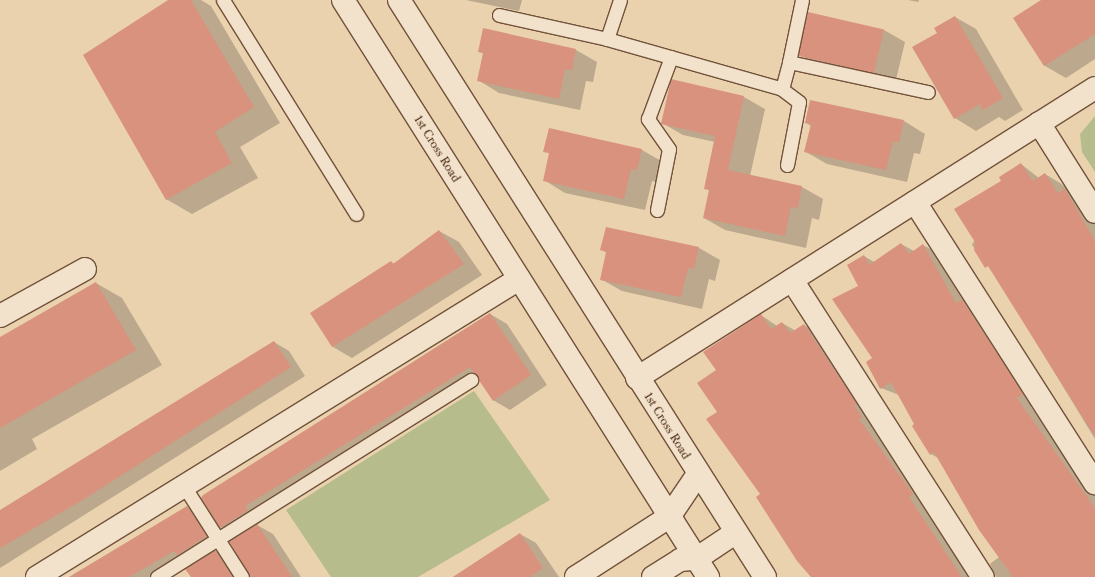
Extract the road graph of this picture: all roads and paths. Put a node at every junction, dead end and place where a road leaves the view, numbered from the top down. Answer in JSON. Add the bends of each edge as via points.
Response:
{"nodes":[{"id":1,"x":223,"y":0,"type":"edge"},
{"id":2,"x":343,"y":0,"type":"edge"},
{"id":3,"x":399,"y":0,"type":"edge"},
{"id":4,"x":620,"y":0,"type":"edge"},
{"id":5,"x":802,"y":0,"type":"edge"},
{"id":6,"x":499,"y":15,"type":"dead end"},
{"id":7,"x":607,"y":39,"type":"junction"},
{"id":8,"x":671,"y":57,"type":"junction"},
{"id":9,"x":789,"y":62,"type":"junction"},
{"id":10,"x":1095,"y":88,"type":"edge"},
{"id":11,"x":782,"y":89,"type":"junction"},
{"id":12,"x":928,"y":92,"type":"dead end"},
{"id":13,"x":1039,"y":123,"type":"junction"},
{"id":14,"x":787,"y":165,"type":"dead end"},
{"id":15,"x":915,"y":202,"type":"junction"},
{"id":16,"x":657,"y":210,"type":"dead end"},
{"id":17,"x":1095,"y":212,"type":"edge"},
{"id":18,"x":356,"y":214,"type":"dead end"},
{"id":19,"x":85,"y":269,"type":"dead end"},
{"id":20,"x":518,"y":279,"type":"junction"},
{"id":21,"x":792,"y":280,"type":"junction"},
{"id":22,"x":0,"y":316,"type":"edge"},
{"id":23,"x":637,"y":378,"type":"junction"},
{"id":24,"x":471,"y":380,"type":"dead end"},
{"id":25,"x":698,"y":474,"type":"junction"},
{"id":26,"x":1095,"y":483,"type":"edge"},
{"id":27,"x":184,"y":486,"type":"junction"},
{"id":28,"x":669,"y":517,"type":"junction"},
{"id":29,"x":735,"y":533,"type":"junction"},
{"id":30,"x":216,"y":540,"type":"junction"},
{"id":31,"x":696,"y":559,"type":"junction"},
{"id":32,"x":37,"y":577,"type":"edge"},
{"id":33,"x":157,"y":577,"type":"edge"},
{"id":34,"x":242,"y":577,"type":"edge"},
{"id":35,"x":576,"y":577,"type":"edge"},
{"id":36,"x":653,"y":577,"type":"edge"},
{"id":37,"x":708,"y":577,"type":"edge"},
{"id":38,"x":765,"y":577,"type":"edge"},
{"id":39,"x":983,"y":577,"type":"edge"}],
"edges":[{"from":1,"to":18,"type":"lane"},
{"from":2,"to":20,"type":"street","name":"1st Cross Road"},
{"from":3,"to":23,"type":"street","name":"1st Cross Road"},
{"from":4,"to":7,"type":"lane"},
{"from":5,"to":9,"type":"lane"},
{"from":6,"to":7,"type":"lane"},
{"from":7,"to":8,"type":"lane"},
{"from":8,"to":11,"type":"lane"},
{"from":8,"to":16,"type":"lane","via":[[648,119],[669,149]]},
{"from":9,"to":11,"type":"lane"},
{"from":9,"to":12,"type":"lane"},
{"from":10,"to":13,"type":"street"},
{"from":11,"to":14,"type":"lane","via":[[799,102]]},
{"from":13,"to":15,"type":"street"},
{"from":13,"to":17,"type":"street"},
{"from":15,"to":21,"type":"street"},
{"from":15,"to":26,"type":"street"},
{"from":19,"to":22,"type":"street"},
{"from":20,"to":27,"type":"street"},
{"from":20,"to":28,"type":"street","name":"1st Cross Road"},
{"from":21,"to":23,"type":"street"},
{"from":21,"to":39,"type":"street"},
{"from":23,"to":25,"type":"street","name":"1st Cross Road"},
{"from":24,"to":30,"type":"lane"},
{"from":25,"to":28,"type":"street"},
{"from":25,"to":29,"type":"street","name":"1st Cross Road"},
{"from":27,"to":30,"type":"lane"},
{"from":27,"to":32,"type":"street"},
{"from":28,"to":31,"type":"street","name":"1st Cross Road"},
{"from":28,"to":35,"type":"street"},
{"from":29,"to":31,"type":"street"},
{"from":29,"to":38,"type":"street","name":"1st Cross Road"},
{"from":30,"to":33,"type":"lane"},
{"from":30,"to":34,"type":"lane"},
{"from":31,"to":36,"type":"street","via":[[680,560]]},
{"from":31,"to":37,"type":"street","name":"1st Cross Road"}]}
